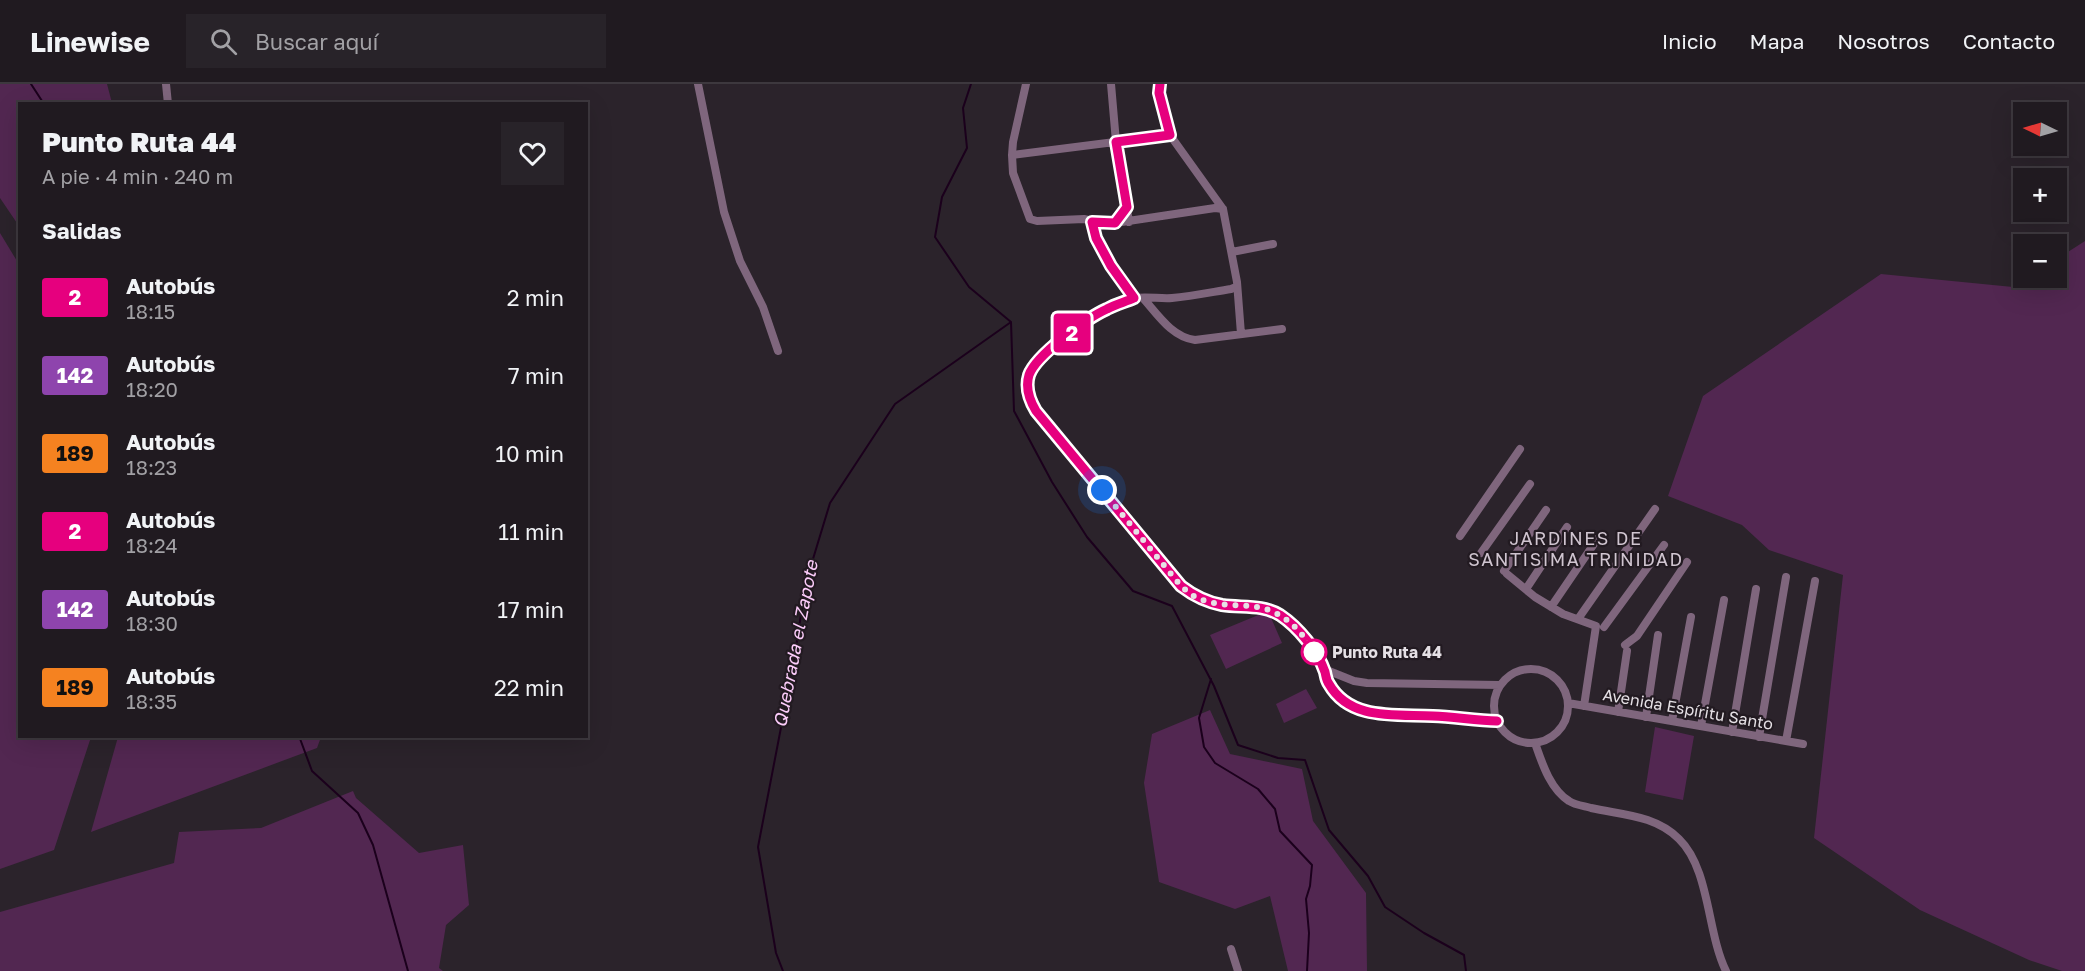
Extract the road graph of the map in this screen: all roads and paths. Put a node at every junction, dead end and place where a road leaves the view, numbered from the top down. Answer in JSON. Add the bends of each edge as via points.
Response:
{"nodes":[{"id":1,"x":166,"y":84,"type":"edge"},
{"id":2,"x":698,"y":84,"type":"edge"},
{"id":3,"x":1026,"y":84,"type":"edge"},
{"id":4,"x":1111,"y":84,"type":"edge"},
{"id":5,"x":1160,"y":84,"type":"edge"},
{"id":6,"x":168,"y":102,"type":"edge"},
{"id":7,"x":1170,"y":135,"type":"junction"},
{"id":8,"x":1116,"y":142,"type":"junction"},
{"id":9,"x":1012,"y":155,"type":"junction"},
{"id":10,"x":1219,"y":206,"type":"junction"},
{"id":11,"x":1127,"y":207,"type":"junction"},
{"id":12,"x":1092,"y":222,"type":"junction"},
{"id":13,"x":1129,"y":222,"type":"junction"},
{"id":14,"x":1115,"y":223,"type":"junction"},
{"id":15,"x":1273,"y":244,"type":"dead end"},
{"id":16,"x":1232,"y":252,"type":"junction"},
{"id":17,"x":1236,"y":287,"type":"junction"},
{"id":18,"x":1138,"y":298,"type":"junction"},
{"id":19,"x":1282,"y":329,"type":"dead end"},
{"id":20,"x":1241,"y":334,"type":"junction"},
{"id":21,"x":778,"y":351,"type":"dead end"},
{"id":22,"x":1520,"y":448,"type":"dead end"},
{"id":23,"x":1530,"y":484,"type":"dead end"},
{"id":24,"x":1655,"y":509,"type":"dead end"},
{"id":25,"x":1546,"y":510,"type":"dead end"},
{"id":26,"x":1567,"y":527,"type":"dead end"},
{"id":27,"x":1460,"y":536,"type":"dead end"},
{"id":28,"x":1598,"y":538,"type":"dead end"},
{"id":29,"x":1664,"y":545,"type":"dead end"},
{"id":30,"x":1481,"y":553,"type":"dead end"},
{"id":31,"x":1687,"y":562,"type":"dead end"},
{"id":32,"x":1786,"y":577,"type":"dead end"},
{"id":33,"x":1815,"y":581,"type":"dead end"},
{"id":34,"x":1526,"y":589,"type":"junction"},
{"id":35,"x":1756,"y":589,"type":"dead end"},
{"id":36,"x":1724,"y":600,"type":"dead end"},
{"id":37,"x":1551,"y":607,"type":"junction"},
{"id":38,"x":1691,"y":617,"type":"dead end"},
{"id":39,"x":1578,"y":619,"type":"junction"},
{"id":40,"x":1604,"y":627,"type":"dead end"},
{"id":41,"x":1658,"y":635,"type":"dead end"},
{"id":42,"x":1325,"y":673,"type":"junction"},
{"id":43,"x":1500,"y":685,"type":"junction"},
{"id":44,"x":1568,"y":703,"type":"junction"},
{"id":45,"x":1584,"y":706,"type":"junction"},
{"id":46,"x":1618,"y":712,"type":"junction"},
{"id":47,"x":1646,"y":717,"type":"junction"},
{"id":48,"x":1497,"y":721,"type":"junction"},
{"id":49,"x":1672,"y":721,"type":"junction"},
{"id":50,"x":1701,"y":726,"type":"junction"},
{"id":51,"x":1732,"y":732,"type":"junction"},
{"id":52,"x":1759,"y":737,"type":"junction"},
{"id":53,"x":1786,"y":741,"type":"junction"},
{"id":54,"x":1535,"y":743,"type":"junction"},
{"id":55,"x":1803,"y":744,"type":"dead end"},
{"id":56,"x":1231,"y":950,"type":"dead end"},
{"id":57,"x":1238,"y":971,"type":"edge"},
{"id":58,"x":1726,"y":971,"type":"edge"}],
"edges":[{"from":1,"to":6,"type":"street"},
{"from":2,"to":21,"type":"street","via":[[724,212]]},
{"from":3,"to":9,"type":"street"},
{"from":4,"to":8,"type":"street"},
{"from":5,"to":7,"type":"street"},
{"from":7,"to":8,"type":"street"},
{"from":7,"to":10,"type":"street"},
{"from":8,"to":9,"type":"street"},
{"from":8,"to":11,"type":"street"},
{"from":9,"to":12,"type":"street","via":[[1013,173],[1030,219]]},
{"from":10,"to":13,"type":"street"},
{"from":10,"to":16,"type":"street"},
{"from":11,"to":13,"type":"street"},
{"from":11,"to":14,"type":"street"},
{"from":12,"to":14,"type":"street"},
{"from":12,"to":18,"type":"street","via":[[1111,266]]},
{"from":13,"to":14,"type":"street"},
{"from":15,"to":16,"type":"street"},
{"from":16,"to":17,"type":"street"},
{"from":17,"to":18,"type":"street","via":[[1170,298]]},
{"from":17,"to":20,"type":"street"},
{"from":18,"to":20,"type":"street","via":[[1186,339]]},
{"from":18,"to":42,"type":"street","via":[[1107,308],[1087,320],[1037,360],[1029,376],[1029,399],[1181,586],[1197,598],[1221,605],[1271,610],[1281,616],[1307,639]]},
{"from":19,"to":20,"type":"street"},
{"from":22,"to":27,"type":"street"},
{"from":23,"to":30,"type":"street"},
{"from":24,"to":39,"type":"street"},
{"from":25,"to":34,"type":"street","via":[[1505,572]]},
{"from":26,"to":34,"type":"street"},
{"from":28,"to":37,"type":"street"},
{"from":29,"to":40,"type":"street"},
{"from":31,"to":46,"type":"street","via":[[1626,648]]},
{"from":32,"to":52,"type":"street"},
{"from":33,"to":53,"type":"street"},
{"from":34,"to":37,"type":"street"},
{"from":35,"to":51,"type":"street"},
{"from":36,"to":50,"type":"street"},
{"from":37,"to":39,"type":"street"},
{"from":38,"to":49,"type":"street"},
{"from":39,"to":45,"type":"street","via":[[1596,626],[1597,631]]},
{"from":41,"to":47,"type":"street"},
{"from":42,"to":43,"type":"street","via":[[1367,683]]},
{"from":42,"to":48,"type":"street","via":[[1341,701],[1352,707],[1370,712]]},
{"from":43,"to":44,"type":"street","via":[[1520,670],[1539,669],[1561,684]]},
{"from":43,"to":48,"type":"street","via":[[1495,697]]},
{"from":44,"to":45,"type":"street","name":"Avenida Espíritu Santo"},
{"from":44,"to":54,"type":"street","via":[[1563,725],[1546,740]]},
{"from":45,"to":46,"type":"street","name":"Avenida Espíritu Santo"},
{"from":46,"to":47,"type":"street","name":"Avenida Espíritu Santo"},
{"from":47,"to":49,"type":"street","name":"Avenida Espíritu Santo"},
{"from":48,"to":54,"type":"street","via":[[1509,736]]},
{"from":49,"to":50,"type":"street","name":"Avenida Espíritu Santo"},
{"from":50,"to":51,"type":"street","name":"Avenida Espíritu Santo"},
{"from":51,"to":52,"type":"street","name":"Avenida Espíritu Santo"},
{"from":52,"to":53,"type":"street","name":"Avenida Espíritu Santo"},
{"from":53,"to":55,"type":"street","name":"Avenida Espíritu Santo"},
{"from":54,"to":58,"type":"street","via":[[1556,789],[1568,801],[1651,819],[1679,839],[1693,857]]},
{"from":56,"to":57,"type":"street"}]}
